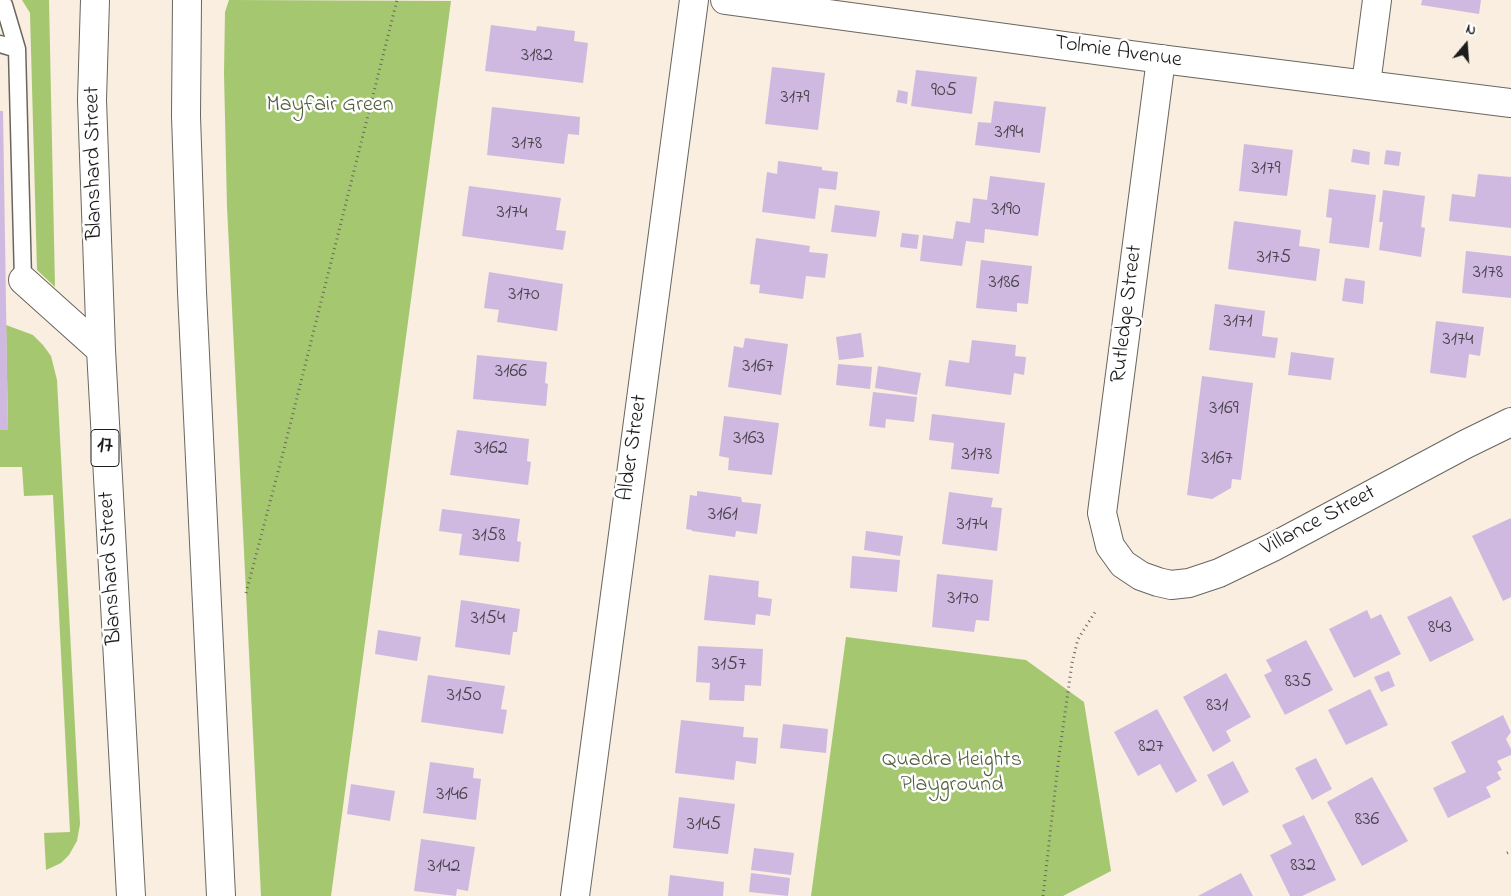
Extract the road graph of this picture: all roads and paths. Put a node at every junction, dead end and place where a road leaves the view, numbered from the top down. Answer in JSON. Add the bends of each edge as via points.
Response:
{"nodes":[{"id":1,"x":0,"y":0,"type":"edge"},
{"id":2,"x":95,"y":0,"type":"edge"},
{"id":3,"x":187,"y":0,"type":"edge"},
{"id":4,"x":397,"y":0,"type":"edge"},
{"id":5,"x":694,"y":0,"type":"edge"},
{"id":6,"x":725,"y":0,"type":"edge"},
{"id":7,"x":1377,"y":0,"type":"edge"},
{"id":8,"x":0,"y":44,"type":"edge"},
{"id":9,"x":17,"y":49,"type":"junction"},
{"id":10,"x":1161,"y":59,"type":"junction"},
{"id":11,"x":1366,"y":84,"type":"junction"},
{"id":12,"x":1511,"y":103,"type":"edge"},
{"id":13,"x":22,"y":280,"type":"joint"},
{"id":14,"x":101,"y":350,"type":"junction"},
{"id":15,"x":1511,"y":422,"type":"edge"},
{"id":16,"x":1123,"y":564,"type":"joint"},
{"id":17,"x":246,"y":593,"type":"dead end"},
{"id":18,"x":1097,"y":610,"type":"dead end"},
{"id":19,"x":1511,"y":851,"type":"edge"},
{"id":20,"x":1506,"y":853,"type":"dead end"},
{"id":21,"x":131,"y":896,"type":"edge"},
{"id":22,"x":221,"y":896,"type":"edge"},
{"id":23,"x":575,"y":896,"type":"edge"},
{"id":24,"x":1043,"y":896,"type":"edge"}],
"edges":[{"from":1,"to":9,"type":"lane"},
{"from":2,"to":14,"type":"street","name":"Blanshard Street","number":"17","via":[[92,100]]},
{"from":3,"to":22,"type":"street","via":[[186,116],[191,282]]},
{"from":4,"to":17,"type":"path"},
{"from":5,"to":23,"type":"street","name":"Alder Street"},
{"from":6,"to":10,"type":"street","name":"Tolmie Avenue"},
{"from":7,"to":11,"type":"street"},
{"from":8,"to":9,"type":"lane"},
{"from":9,"to":13,"type":"lane"},
{"from":10,"to":11,"type":"street","name":"Tolmie Avenue"},
{"from":10,"to":16,"type":"street","name":"Rutledge Street","via":[[1102,513],[1110,546]]},
{"from":11,"to":12,"type":"street","name":"Tolmie Avenue"},
{"from":13,"to":14,"type":"street"},
{"from":14,"to":21,"type":"street","name":"Blanshard Street","number":"17"},
{"from":15,"to":16,"type":"street","name":"Villance Street","via":[[1219,573],[1171,585],[1141,576]]},
{"from":18,"to":24,"type":"path","via":[[1078,639],[1072,663]]},
{"from":19,"to":20,"type":"path"}]}
